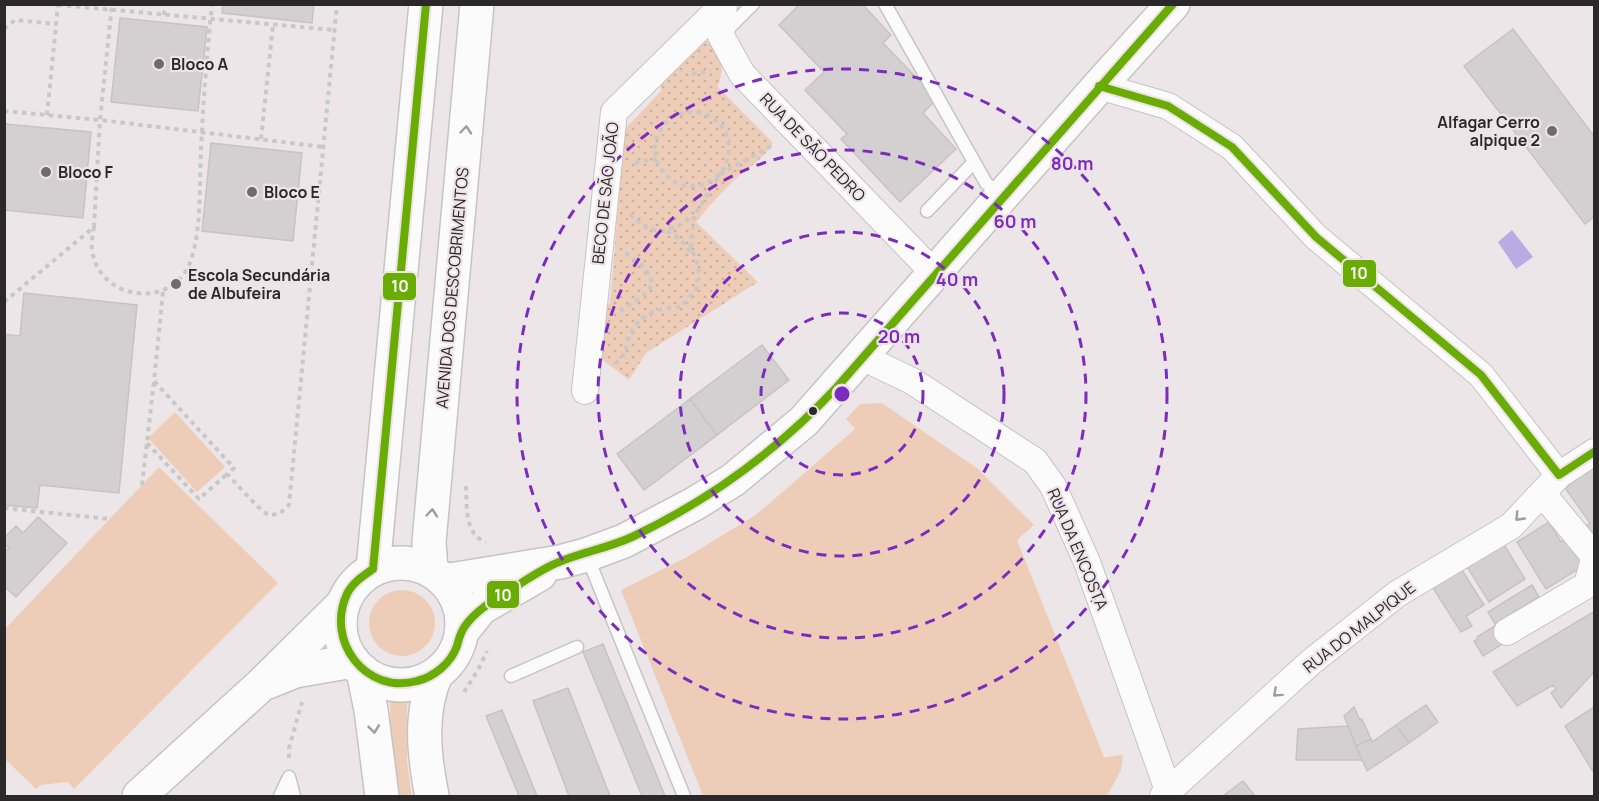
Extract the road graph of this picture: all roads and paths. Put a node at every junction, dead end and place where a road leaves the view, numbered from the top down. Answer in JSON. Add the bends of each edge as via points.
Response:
{"nodes":[{"id":1,"x":49,"y":4,"type":"edge"},
{"id":2,"x":112,"y":4,"type":"edge"},
{"id":3,"x":165,"y":4,"type":"edge"},
{"id":4,"x":212,"y":4,"type":"edge"},
{"id":5,"x":337,"y":4,"type":"edge"},
{"id":6,"x":426,"y":4,"type":"edge"},
{"id":7,"x":477,"y":4,"type":"edge"},
{"id":8,"x":724,"y":4,"type":"edge"},
{"id":9,"x":753,"y":4,"type":"edge"},
{"id":10,"x":885,"y":4,"type":"edge"},
{"id":11,"x":1173,"y":4,"type":"edge"},
{"id":12,"x":58,"y":5,"type":"edge"},
{"id":13,"x":112,"y":10,"type":"junction"},
{"id":14,"x":164,"y":15,"type":"junction"},
{"id":15,"x":210,"y":19,"type":"junction"},
{"id":16,"x":56,"y":24,"type":"junction"},
{"id":17,"x":273,"y":25,"type":"junction"},
{"id":18,"x":4,"y":29,"type":"edge"},
{"id":19,"x":334,"y":30,"type":"junction"},
{"id":20,"x":721,"y":36,"type":"junction"},
{"id":21,"x":718,"y":79,"type":"dead end"},
{"id":22,"x":685,"y":80,"type":"dead end"},
{"id":23,"x":1099,"y":86,"type":"junction"},
{"id":24,"x":4,"y":111,"type":"edge"},
{"id":25,"x":47,"y":115,"type":"junction"},
{"id":26,"x":100,"y":120,"type":"junction"},
{"id":27,"x":201,"y":133,"type":"junction"},
{"id":28,"x":770,"y":136,"type":"dead end"},
{"id":29,"x":261,"y":139,"type":"junction"},
{"id":30,"x":324,"y":147,"type":"junction"},
{"id":31,"x":974,"y":162,"type":"junction"},
{"id":32,"x":720,"y":174,"type":"junction"},
{"id":33,"x":1002,"y":198,"type":"junction"},
{"id":34,"x":603,"y":211,"type":"junction"},
{"id":35,"x":927,"y":211,"type":"dead end"},
{"id":36,"x":629,"y":212,"type":"junction"},
{"id":37,"x":694,"y":216,"type":"junction"},
{"id":38,"x":627,"y":222,"type":"dead end"},
{"id":39,"x":94,"y":227,"type":"junction"},
{"id":40,"x":667,"y":231,"type":"junction"},
{"id":41,"x":621,"y":250,"type":"dead end"},
{"id":42,"x":694,"y":255,"type":"junction"},
{"id":43,"x":935,"y":274,"type":"junction"},
{"id":44,"x":163,"y":292,"type":"junction"},
{"id":45,"x":4,"y":302,"type":"edge"},
{"id":46,"x":615,"y":314,"type":"dead end"},
{"id":47,"x":610,"y":355,"type":"dead end"},
{"id":48,"x":862,"y":357,"type":"junction"},
{"id":49,"x":616,"y":363,"type":"junction"},
{"id":50,"x":154,"y":381,"type":"junction"},
{"id":51,"x":585,"y":391,"type":"joint"},
{"id":52,"x":147,"y":443,"type":"junction"},
{"id":53,"x":1594,"y":452,"type":"edge"},
{"id":54,"x":227,"y":474,"type":"junction"},
{"id":55,"x":1559,"y":475,"type":"junction"},
{"id":56,"x":466,"y":476,"type":"dead end"},
{"id":57,"x":142,"y":485,"type":"dead end"},
{"id":58,"x":1542,"y":493,"type":"junction"},
{"id":59,"x":4,"y":508,"type":"edge"},
{"id":60,"x":110,"y":519,"type":"dead end"},
{"id":61,"x":490,"y":544,"type":"dead end"},
{"id":62,"x":573,"y":558,"type":"junction"},
{"id":63,"x":1594,"y":558,"type":"edge"},
{"id":64,"x":374,"y":569,"type":"junction"},
{"id":65,"x":438,"y":576,"type":"junction"},
{"id":66,"x":1591,"y":592,"type":"edge"},
{"id":67,"x":343,"y":604,"type":"junction"},
{"id":68,"x":1508,"y":632,"type":"dead end"},
{"id":69,"x":475,"y":640,"type":"junction"},
{"id":70,"x":577,"y":647,"type":"dead end"},
{"id":71,"x":358,"y":666,"type":"junction"},
{"id":72,"x":436,"y":674,"type":"junction"},
{"id":73,"x":511,"y":676,"type":"dead end"},
{"id":74,"x":261,"y":685,"type":"junction"},
{"id":75,"x":461,"y":696,"type":"dead end"},
{"id":76,"x":296,"y":719,"type":"dead end"},
{"id":77,"x":289,"y":748,"type":"dead end"},
{"id":78,"x":150,"y":793,"type":"edge"},
{"id":79,"x":1167,"y":795,"type":"edge"},
{"id":80,"x":280,"y":796,"type":"edge"},
{"id":81,"x":294,"y":796,"type":"edge"},
{"id":82,"x":382,"y":796,"type":"edge"},
{"id":83,"x":432,"y":796,"type":"edge"},
{"id":84,"x":684,"y":796,"type":"edge"}],
"edges":[{"from":1,"to":12,"type":"path"},
{"from":2,"to":13,"type":"path"},
{"from":3,"to":14,"type":"path"},
{"from":4,"to":15,"type":"path"},
{"from":5,"to":19,"type":"path"},
{"from":6,"to":64,"type":"main road"},
{"from":65,"to":7,"type":"main road","name":"AVENIDA DOS DESCOBRIMENTOS","one_way":true,"via":[[429,542]]},
{"from":8,"to":20,"type":"street"},
{"from":8,"to":34,"type":"street","name":"BECO DE SÃO JOÃO","via":[[614,112]]},
{"from":9,"to":20,"type":"lane"},
{"from":10,"to":31,"type":"lane"},
{"from":11,"to":23,"type":"main road"},
{"from":12,"to":13,"type":"path"},
{"from":12,"to":16,"type":"path"},
{"from":13,"to":14,"type":"path"},
{"from":13,"to":26,"type":"path"},
{"from":14,"to":15,"type":"path"},
{"from":15,"to":17,"type":"path"},
{"from":15,"to":27,"type":"path"},
{"from":16,"to":18,"type":"path","via":[[15,20]]},
{"from":16,"to":25,"type":"path"},
{"from":17,"to":19,"type":"path"},
{"from":17,"to":29,"type":"path"},
{"from":19,"to":30,"type":"path"},
{"from":20,"to":43,"type":"street","name":"RUA DE SÃO PEDRO","via":[[742,74]]},
{"from":21,"to":22,"type":"path","via":[[710,71],[693,73]]},
{"from":23,"to":33,"type":"main road"},
{"from":23,"to":55,"type":"street","via":[[1168,106],[1232,147],[1316,237],[1481,375]]},
{"from":24,"to":25,"type":"path"},
{"from":25,"to":26,"type":"path"},
{"from":26,"to":27,"type":"path"},
{"from":26,"to":39,"type":"path"},
{"from":27,"to":29,"type":"path"},
{"from":27,"to":44,"type":"path","via":[[196,240],[190,263],[180,279]]},
{"from":28,"to":32,"type":"path","via":[[777,144]]},
{"from":29,"to":30,"type":"path"},
{"from":30,"to":54,"type":"path","via":[[289,505],[279,514],[268,514]]},
{"from":31,"to":33,"type":"lane","via":[[986,183]]},
{"from":31,"to":35,"type":"lane"},
{"from":32,"to":32,"type":"path","via":[[729,150],[722,126],[712,117],[687,112],[665,123],[655,147],[656,159],[669,178],[690,186],[712,181]]},
{"from":32,"to":37,"type":"path"},
{"from":33,"to":43,"type":"main road"},
{"from":34,"to":36,"type":"path"},
{"from":34,"to":51,"type":"street","name":"BECO DE SÃO JOÃO"},
{"from":36,"to":38,"type":"path"},
{"from":36,"to":40,"type":"path","via":[[639,224]]},
{"from":37,"to":40,"type":"path"},
{"from":37,"to":42,"type":"path"},
{"from":39,"to":44,"type":"path","via":[[92,249],[96,265],[107,280],[136,295]]},
{"from":39,"to":45,"type":"path"},
{"from":40,"to":42,"type":"path"},
{"from":41,"to":46,"type":"path","via":[[645,268],[653,284],[643,296]]},
{"from":42,"to":49,"type":"path","via":[[699,268],[696,290],[681,307],[645,315],[632,332],[625,355]]},
{"from":43,"to":48,"type":"main road"},
{"from":44,"to":50,"type":"path"},
{"from":47,"to":49,"type":"path"},
{"from":48,"to":62,"type":"main road","via":[[804,421],[733,480],[624,541]]},
{"from":48,"to":79,"type":"street","name":"RUA DA ENCOSTA","via":[[912,381],[1035,461],[1053,486],[1087,562]]},
{"from":49,"to":51,"type":"path"},
{"from":50,"to":52,"type":"path"},
{"from":50,"to":54,"type":"path","via":[[234,468]]},
{"from":52,"to":54,"type":"path","via":[[199,499]]},
{"from":52,"to":57,"type":"path"},
{"from":53,"to":55,"type":"street","name":"RUA DO MALPIQUE"},
{"from":55,"to":58,"type":"street","name":"RUA DO MALPIQUE"},
{"from":56,"to":61,"type":"path","via":[[468,524],[479,540]]},
{"from":58,"to":63,"type":"street"},
{"from":58,"to":79,"type":"street","name":"RUA DO MALPIQUE","one_way":true,"via":[[1510,526],[1397,594],[1320,655]]},
{"from":59,"to":60,"type":"path"},
{"from":62,"to":65,"type":"main road"},
{"from":62,"to":69,"type":"main road","via":[[481,608]]},
{"from":62,"to":84,"type":"lane"},
{"from":63,"to":66,"type":"street"},
{"from":64,"to":65,"type":"main road","via":[[392,563],[412,564]]},
{"from":64,"to":67,"type":"main road","via":[[357,581]]},
{"from":65,"to":69,"type":"main road","via":[[455,596]]},
{"from":66,"to":68,"type":"street"},
{"from":67,"to":71,"type":"main road","via":[[340,634]]},
{"from":67,"to":74,"type":"main road"},
{"from":69,"to":72,"type":"main road","via":[[456,649]]},
{"from":69,"to":75,"type":"path","via":[[478,670]]},
{"from":70,"to":73,"type":"lane"},
{"from":71,"to":72,"type":"main road","via":[[392,684],[422,681]]},
{"from":71,"to":74,"type":"main road","via":[[295,671]]},
{"from":71,"to":82,"type":"main road","one_way":true,"via":[[371,710]]},
{"from":72,"to":83,"type":"main road","via":[[424,715]]},
{"from":74,"to":78,"type":"main road"},
{"from":76,"to":77,"type":"path"},
{"from":80,"to":81,"type":"lane","via":[[289,777]]}]}
